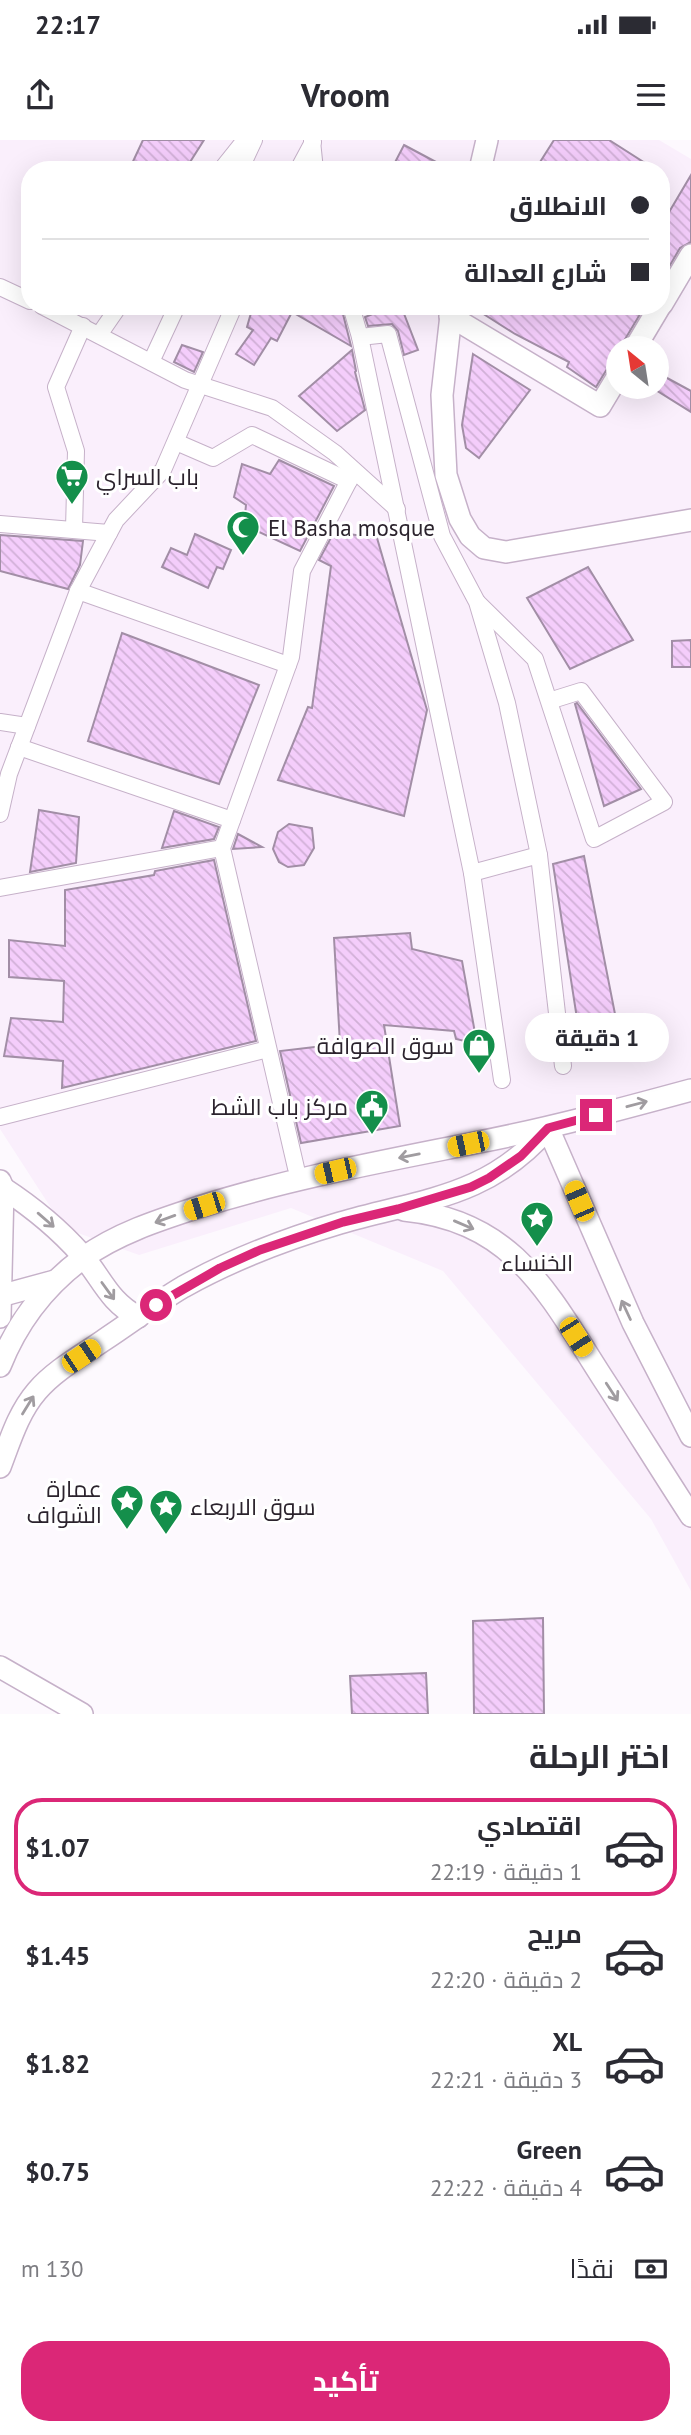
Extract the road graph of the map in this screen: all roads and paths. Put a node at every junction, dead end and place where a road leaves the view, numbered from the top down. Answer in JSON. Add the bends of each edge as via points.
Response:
{"nodes":[{"id":1,"x":245,"y":140,"type":"edge"},
{"id":2,"x":254,"y":140,"type":"edge"},
{"id":3,"x":487,"y":140,"type":"edge"},
{"id":4,"x":313,"y":141,"type":"edge"},
{"id":5,"x":228,"y":161,"type":"edge"},
{"id":6,"x":244,"y":161,"type":"edge"},
{"id":7,"x":303,"y":161,"type":"edge"},
{"id":8,"x":314,"y":161,"type":"edge"},
{"id":9,"x":482,"y":161,"type":"edge"},
{"id":10,"x":691,"y":255,"type":"edge"},
{"id":11,"x":0,"y":287,"type":"edge"},
{"id":12,"x":670,"y":290,"type":"edge"},
{"id":13,"x":21,"y":297,"type":"edge"},
{"id":14,"x":60,"y":315,"type":"edge"},
{"id":15,"x":113,"y":315,"type":"edge"},
{"id":16,"x":173,"y":315,"type":"edge"},
{"id":17,"x":230,"y":315,"type":"edge"},
{"id":18,"x":354,"y":315,"type":"edge"},
{"id":19,"x":451,"y":315,"type":"edge"},
{"id":20,"x":457,"y":315,"type":"edge"},
{"id":21,"x":655,"y":315,"type":"edge"},
{"id":22,"x":83,"y":326,"type":"junction"},
{"id":23,"x":99,"y":335,"type":"junction"},
{"id":24,"x":642,"y":336,"type":"edge"},
{"id":25,"x":360,"y":337,"type":"junction"},
{"id":26,"x":151,"y":362,"type":"junction"},
{"id":27,"x":201,"y":385,"type":"junction"},
{"id":28,"x":606,"y":396,"type":"edge"},
{"id":29,"x":176,"y":442,"type":"junction"},
{"id":30,"x":351,"y":476,"type":"junction"},
{"id":31,"x":397,"y":509,"type":"junction"},
{"id":32,"x":691,"y":520,"type":"edge"},
{"id":33,"x":0,"y":524,"type":"edge"},
{"id":34,"x":74,"y":529,"type":"junction"},
{"id":35,"x":109,"y":533,"type":"junction"},
{"id":36,"x":78,"y":591,"type":"junction"},
{"id":37,"x":477,"y":602,"type":"junction"},
{"id":38,"x":288,"y":666,"type":"junction"},
{"id":39,"x":549,"y":701,"type":"junction"},
{"id":40,"x":0,"y":722,"type":"edge"},
{"id":41,"x":27,"y":726,"type":"junction"},
{"id":42,"x":19,"y":747,"type":"junction"},
{"id":43,"x":4,"y":771,"type":"edge"},
{"id":44,"x":0,"y":814,"type":"edge"},
{"id":45,"x":232,"y":820,"type":"junction"},
{"id":46,"x":222,"y":848,"type":"junction"},
{"id":47,"x":539,"y":855,"type":"junction"},
{"id":48,"x":472,"y":873,"type":"junction"},
{"id":49,"x":0,"y":888,"type":"edge"},
{"id":50,"x":268,"y":1049,"type":"junction"},
{"id":51,"x":563,"y":1066,"type":"dead end"},
{"id":52,"x":502,"y":1080,"type":"dead end"},
{"id":53,"x":691,"y":1090,"type":"edge"},
{"id":54,"x":0,"y":1116,"type":"edge"},
{"id":55,"x":548,"y":1128,"type":"junction"},
{"id":56,"x":296,"y":1168,"type":"dead end"},
{"id":57,"x":1,"y":1184,"type":"edge"},
{"id":58,"x":398,"y":1209,"type":"junction"},
{"id":59,"x":84,"y":1258,"type":"junction"},
{"id":60,"x":56,"y":1281,"type":"junction"},
{"id":61,"x":0,"y":1304,"type":"edge"},
{"id":62,"x":138,"y":1317,"type":"junction"},
{"id":63,"x":0,"y":1366,"type":"edge"},
{"id":64,"x":691,"y":1436,"type":"edge"},
{"id":65,"x":0,"y":1467,"type":"edge"},
{"id":66,"x":691,"y":1516,"type":"edge"},
{"id":67,"x":0,"y":1667,"type":"edge"},
{"id":68,"x":82,"y":1714,"type":"edge"}],
"edges":[{"from":1,"to":5,"type":"street"},
{"from":2,"to":6,"type":"street"},
{"from":3,"to":9,"type":"street"},
{"from":4,"to":7,"type":"street"},
{"from":4,"to":8,"type":"street"},
{"from":10,"to":12,"type":"street"},
{"from":11,"to":13,"type":"street"},
{"from":14,"to":22,"type":"street"},
{"from":15,"to":23,"type":"street"},
{"from":16,"to":26,"type":"street"},
{"from":17,"to":27,"type":"street"},
{"from":18,"to":25,"type":"street"},
{"from":19,"to":32,"type":"street","via":[[442,395],[446,475],[460,519],[484,548],[506,552]]},
{"from":20,"to":28,"type":"street","via":[[600,406]]},
{"from":21,"to":24,"type":"street"},
{"from":22,"to":23,"type":"street"},
{"from":22,"to":34,"type":"street","via":[[56,387],[76,451]]},
{"from":23,"to":26,"type":"street"},
{"from":25,"to":31,"type":"street"},
{"from":25,"to":37,"type":"street","via":[[388,334],[442,536]]},
{"from":26,"to":27,"type":"street"},
{"from":27,"to":29,"type":"street"},
{"from":27,"to":30,"type":"street","via":[[272,408],[335,453]]},
{"from":29,"to":30,"type":"street","via":[[214,458],[251,435]]},
{"from":29,"to":35,"type":"street","via":[[163,470]]},
{"from":30,"to":31,"type":"street"},
{"from":30,"to":38,"type":"street","via":[[302,571]]},
{"from":31,"to":48,"type":"street"},
{"from":33,"to":34,"type":"street"},
{"from":34,"to":35,"type":"street"},
{"from":35,"to":36,"type":"street"},
{"from":36,"to":38,"type":"street"},
{"from":36,"to":41,"type":"street"},
{"from":37,"to":39,"type":"street","via":[[535,659]]},
{"from":37,"to":47,"type":"street","via":[[507,703]]},
{"from":38,"to":45,"type":"street"},
{"from":39,"to":39,"type":"street","via":[[594,839],[664,802],[581,691]]},
{"from":40,"to":41,"type":"street"},
{"from":41,"to":42,"type":"street"},
{"from":42,"to":43,"type":"street"},
{"from":42,"to":45,"type":"street"},
{"from":43,"to":44,"type":"street"},
{"from":45,"to":46,"type":"street"},
{"from":46,"to":49,"type":"street"},
{"from":46,"to":50,"type":"street"},
{"from":47,"to":48,"type":"street"},
{"from":47,"to":51,"type":"street"},
{"from":48,"to":52,"type":"street"},
{"from":50,"to":54,"type":"street"},
{"from":50,"to":56,"type":"street"},
{"from":55,"to":53,"type":"street","one_way":true},
{"from":55,"to":58,"type":"street","via":[[521,1156],[489,1178]]},
{"from":55,"to":59,"type":"street","one_way":true,"via":[[229,1197],[127,1233]]},
{"from":64,"to":55,"type":"street","one_way":true,"via":[[633,1323]]},
{"from":57,"to":59,"type":"street","one_way":true,"via":[[49,1221]]},
{"from":57,"to":61,"type":"street"},
{"from":58,"to":62,"type":"street","via":[[260,1250],[181,1289]]},
{"from":58,"to":66,"type":"street","one_way":true,"via":[[466,1224],[523,1263],[552,1299]]},
{"from":59,"to":60,"type":"street"},
{"from":59,"to":62,"type":"street","one_way":true,"via":[[118,1304]]},
{"from":60,"to":61,"type":"street"},
{"from":60,"to":63,"type":"street","via":[[32,1307]]},
{"from":65,"to":62,"type":"street","one_way":true,"via":[[36,1392]]},
{"from":67,"to":68,"type":"street"}]}
